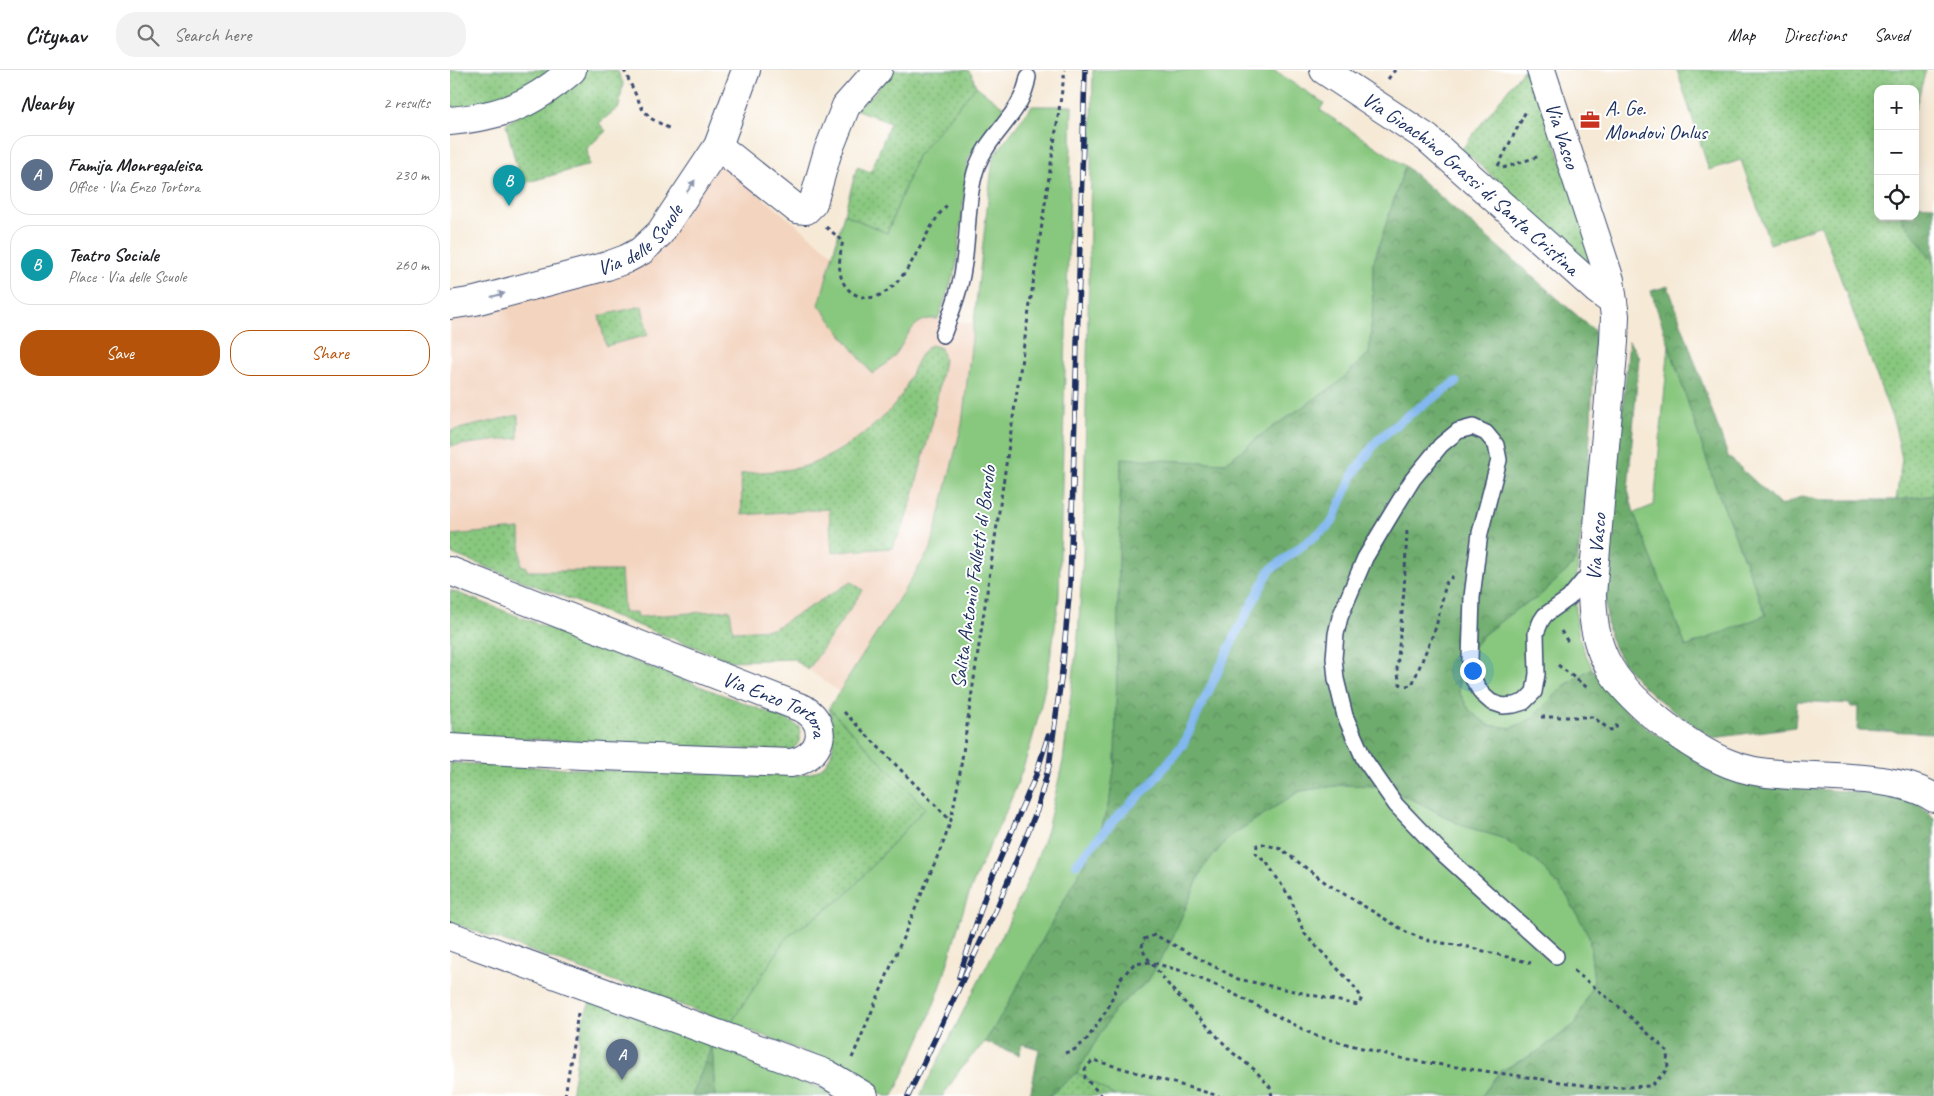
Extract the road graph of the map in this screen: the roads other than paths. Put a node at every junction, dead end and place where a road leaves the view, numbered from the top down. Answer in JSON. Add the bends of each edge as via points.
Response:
{"nodes":[{"id":1,"x":572,"y":70,"type":"edge"},
{"id":2,"x":746,"y":70,"type":"edge"},
{"id":3,"x":878,"y":70,"type":"edge"},
{"id":4,"x":1324,"y":70,"type":"edge"},
{"id":5,"x":1542,"y":73,"type":"edge"},
{"id":6,"x":1028,"y":77,"type":"dead end"},
{"id":7,"x":450,"y":121,"type":"edge"},
{"id":8,"x":718,"y":146,"type":"junction"},
{"id":9,"x":1613,"y":302,"type":"junction"},
{"id":10,"x":450,"y":305,"type":"edge"},
{"id":11,"x":943,"y":335,"type":"dead end"},
{"id":12,"x":1594,"y":568,"type":"junction"},
{"id":13,"x":450,"y":571,"type":"edge"},
{"id":14,"x":450,"y":748,"type":"edge"},
{"id":15,"x":1934,"y":798,"type":"edge"},
{"id":16,"x":450,"y":936,"type":"edge"},
{"id":17,"x":1556,"y":956,"type":"road end"},
{"id":18,"x":862,"y":1094,"type":"edge"}],
"edges":[{"from":1,"to":7,"type":"street","via":[[515,108],[488,116]]},
{"from":2,"to":8,"type":"street","name":"Via delle Scuole"},
{"from":3,"to":8,"type":"street","via":[[846,106],[813,204],[806,210],[797,209]]},
{"from":4,"to":9,"type":"street","name":"Via Gioachino Grassi di Santa Cristina","via":[[1427,138]]},
{"from":5,"to":9,"type":"street","name":"Via Vasco","via":[[1604,260]]},
{"from":6,"to":11,"type":"lane","via":[[1026,92],[1018,106],[986,147],[977,166],[972,184],[963,269]]},
{"from":10,"to":8,"type":"street","name":"Via delle Scuole","one_way":true,"via":[[607,266],[634,256],[660,232]]},
{"from":9,"to":12,"type":"street","name":"Via Vasco","via":[[1615,327]]},
{"from":12,"to":15,"type":"street","name":"Via Vasco","via":[[1592,618],[1606,662],[1642,706],[1681,736],[1729,764],[1752,770],[1894,783],[1917,788]]},
{"from":12,"to":17,"type":"lane","via":[[1570,598],[1541,621],[1536,633],[1534,692],[1520,704],[1509,706],[1491,702],[1473,679],[1470,660],[1472,597],[1480,532],[1499,460],[1496,445],[1486,433],[1473,427],[1458,431],[1442,445],[1413,480],[1365,558],[1336,634],[1336,679],[1345,716],[1364,760],[1396,805],[1440,851]]},
{"from":13,"to":14,"type":"street","name":"Via Enzo Tortora","via":[[804,709],[816,720],[819,733],[813,753],[804,760],[791,762]]},
{"from":16,"to":18,"type":"street","via":[[827,1074]]}]}
